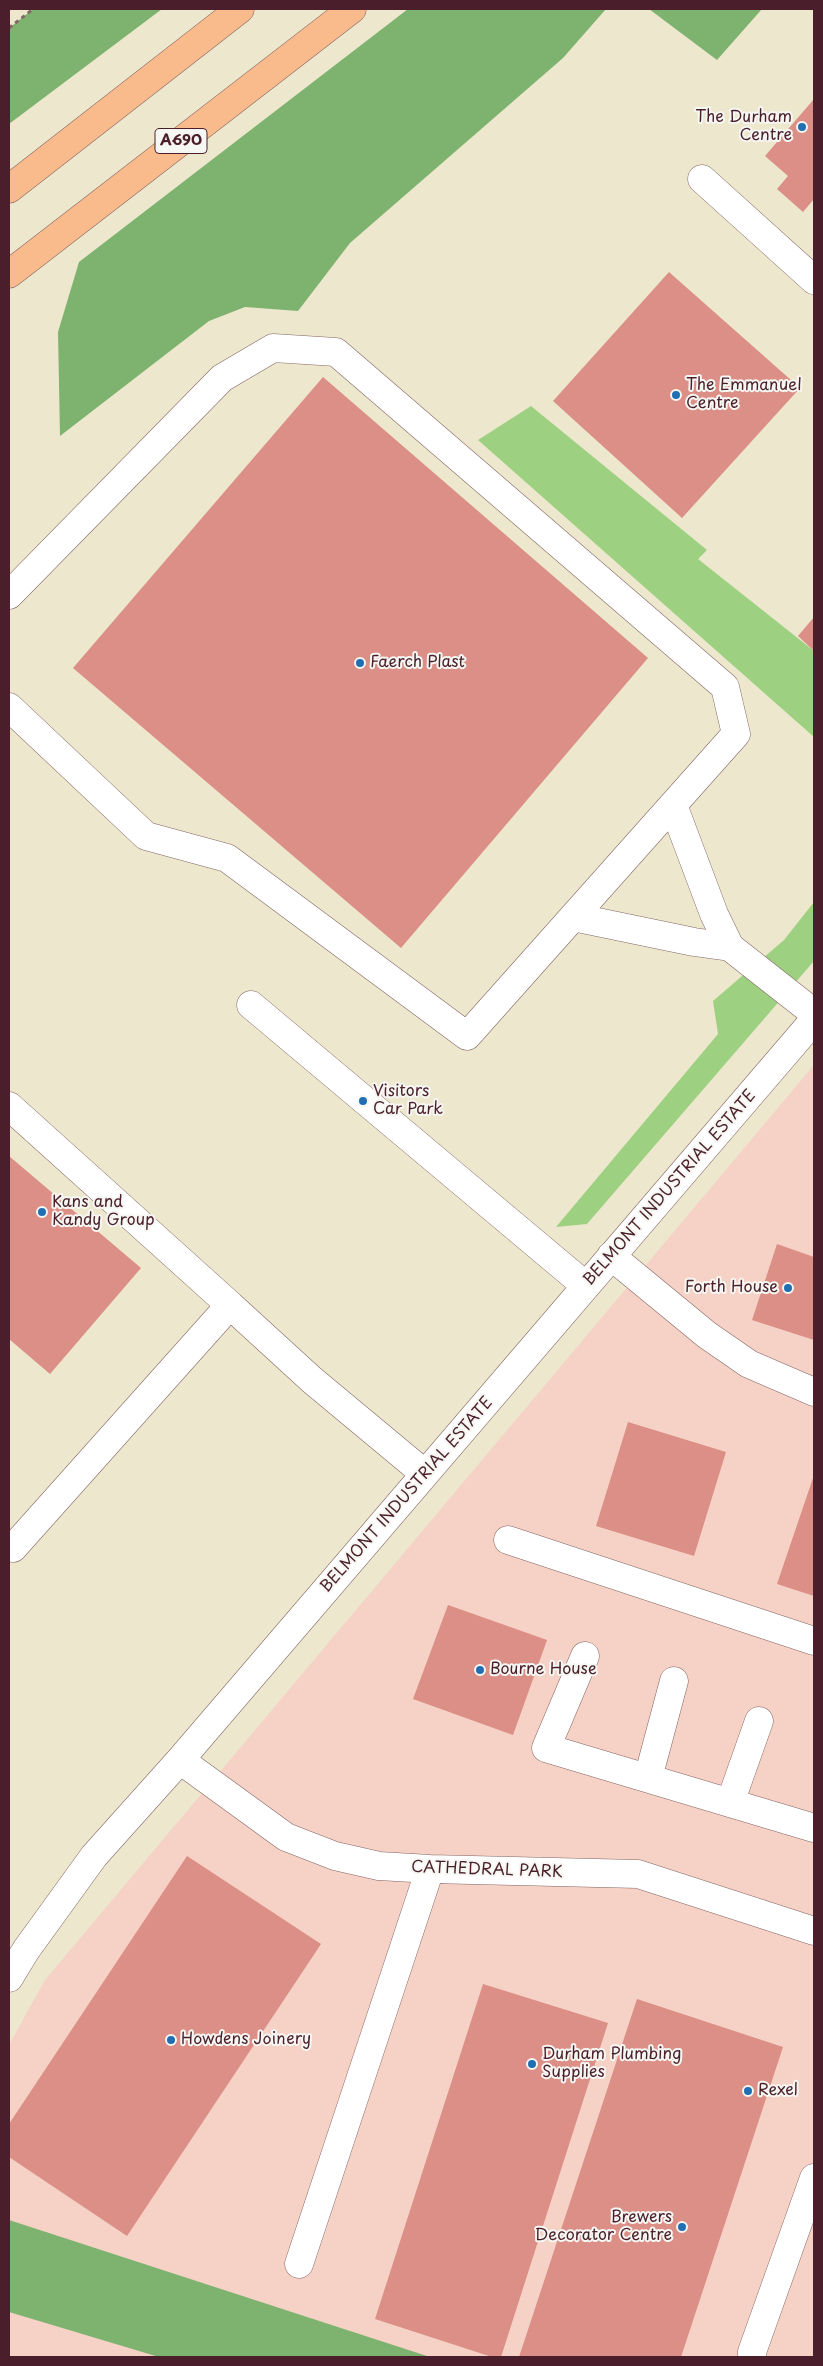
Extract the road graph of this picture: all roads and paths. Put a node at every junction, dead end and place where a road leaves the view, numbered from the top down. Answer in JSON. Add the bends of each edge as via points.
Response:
{"nodes":[{"id":1,"x":33,"y":9,"type":"edge"},
{"id":2,"x":240,"y":9,"type":"edge"},
{"id":3,"x":352,"y":9,"type":"edge"},
{"id":4,"x":9,"y":28,"type":"edge"},
{"id":5,"x":702,"y":180,"type":"dead end"},
{"id":6,"x":9,"y":189,"type":"edge"},
{"id":7,"x":10,"y":274,"type":"edge"},
{"id":8,"x":814,"y":280,"type":"edge"},
{"id":9,"x":9,"y":595,"type":"edge"},
{"id":10,"x":9,"y":707,"type":"edge"},
{"id":11,"x":673,"y":805,"type":"junction"},
{"id":12,"x":573,"y":917,"type":"junction"},
{"id":13,"x":730,"y":947,"type":"junction"},
{"id":14,"x":251,"y":1005,"type":"dead end"},
{"id":15,"x":814,"y":1013,"type":"edge"},
{"id":16,"x":814,"y":1020,"type":"edge"},
{"id":17,"x":9,"y":1106,"type":"edge"},
{"id":18,"x":611,"y":1256,"type":"junction"},
{"id":19,"x":586,"y":1286,"type":"junction"},
{"id":20,"x":230,"y":1305,"type":"junction"},
{"id":21,"x":814,"y":1392,"type":"edge"},
{"id":22,"x":425,"y":1474,"type":"junction"},
{"id":23,"x":508,"y":1540,"type":"dead end"},
{"id":24,"x":14,"y":1548,"type":"dead end"},
{"id":25,"x":814,"y":1641,"type":"edge"},
{"id":26,"x":585,"y":1656,"type":"dead end"},
{"id":27,"x":674,"y":1681,"type":"dead end"},
{"id":28,"x":759,"y":1721,"type":"dead end"},
{"id":29,"x":180,"y":1760,"type":"junction"},
{"id":30,"x":648,"y":1778,"type":"junction"},
{"id":31,"x":730,"y":1803,"type":"junction"},
{"id":32,"x":814,"y":1828,"type":"edge"},
{"id":33,"x":430,"y":1869,"type":"junction"},
{"id":34,"x":814,"y":1931,"type":"edge"},
{"id":35,"x":17,"y":1945,"type":"edge"},
{"id":36,"x":9,"y":1978,"type":"edge"},
{"id":37,"x":814,"y":2178,"type":"edge"},
{"id":38,"x":299,"y":2264,"type":"dead end"},
{"id":39,"x":752,"y":2357,"type":"edge"}],
"edges":[{"from":1,"to":4,"type":"path"},
{"from":2,"to":6,"type":"highway"},
{"from":3,"to":7,"type":"highway","number":"A690"},
{"from":5,"to":8,"type":"street"},
{"from":9,"to":11,"type":"street","via":[[222,378],[273,348],[336,352],[725,687],[736,734]]},
{"from":10,"to":12,"type":"street","via":[[146,836],[227,858],[467,1036]]},
{"from":11,"to":12,"type":"street"},
{"from":11,"to":13,"type":"street","via":[[714,914]]},
{"from":12,"to":13,"type":"street"},
{"from":13,"to":15,"type":"street"},
{"from":14,"to":19,"type":"street"},
{"from":16,"to":18,"type":"street","name":"BELMONT INDUSTRIAL ESTATE"},
{"from":17,"to":20,"type":"street"},
{"from":18,"to":19,"type":"street","name":"BELMONT INDUSTRIAL ESTATE"},
{"from":18,"to":21,"type":"street","via":[[707,1335],[749,1364]]},
{"from":19,"to":22,"type":"street","name":"BELMONT INDUSTRIAL ESTATE"},
{"from":20,"to":22,"type":"street","via":[[312,1380]]},
{"from":20,"to":24,"type":"street"},
{"from":22,"to":29,"type":"street","name":"BELMONT INDUSTRIAL ESTATE"},
{"from":23,"to":25,"type":"street"},
{"from":26,"to":30,"type":"street","via":[[546,1748]]},
{"from":27,"to":30,"type":"street"},
{"from":28,"to":31,"type":"street"},
{"from":29,"to":33,"type":"street","name":"CATHEDRAL PARK","via":[[286,1837],[335,1856],[379,1866]]},
{"from":29,"to":35,"type":"street","name":"BELMONT INDUSTRIAL ESTATE"},
{"from":30,"to":31,"type":"street"},
{"from":31,"to":32,"type":"street"},
{"from":33,"to":34,"type":"street","name":"CATHEDRAL PARK","via":[[638,1874]]},
{"from":33,"to":38,"type":"street"},
{"from":35,"to":36,"type":"street","name":"BELMONT INDUSTRIAL ESTATE"},
{"from":37,"to":39,"type":"street"}]}
